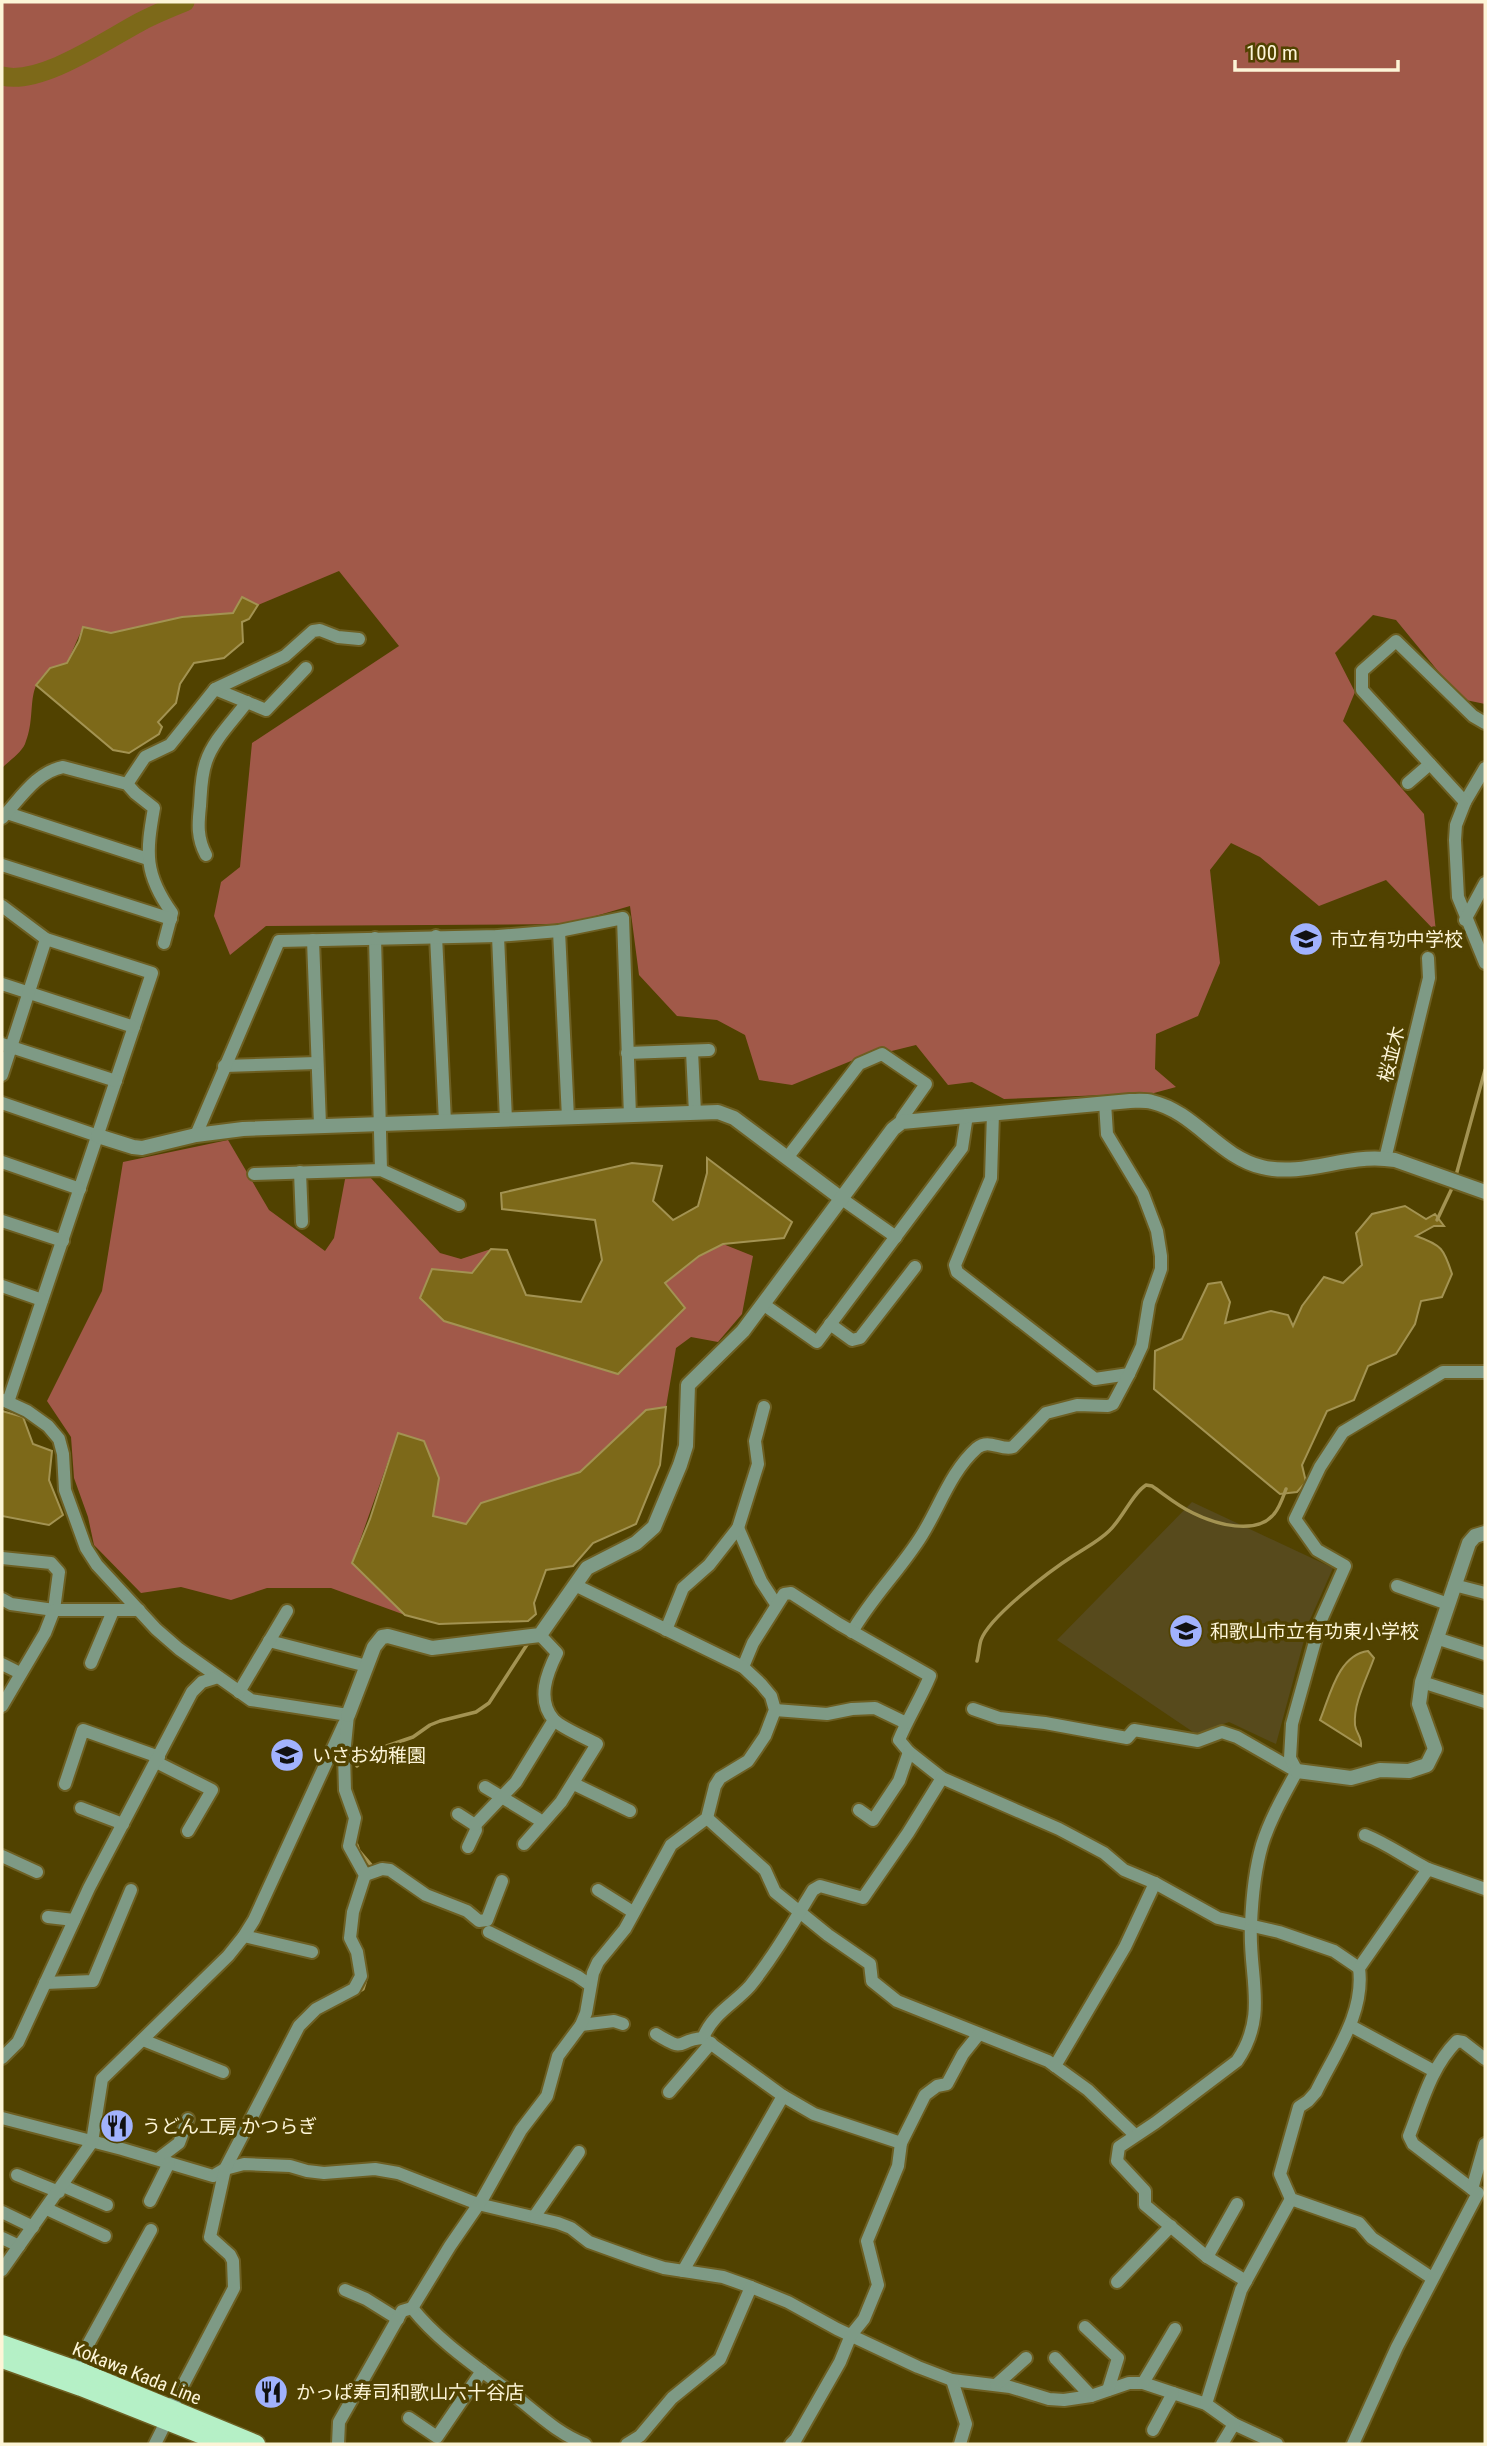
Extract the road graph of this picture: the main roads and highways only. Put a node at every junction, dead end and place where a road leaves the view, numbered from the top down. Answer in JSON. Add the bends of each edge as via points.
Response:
{"nodes":[{"id":1,"x":2,"y":2344,"type":"edge"},
{"id":2,"x":2,"y":2359,"type":"edge"},
{"id":3,"x":169,"y":2414,"type":"junction"},
{"id":4,"x":197,"y":2433,"type":"edge"},
{"id":5,"x":225,"y":2444,"type":"edge"},
{"id":6,"x":256,"y":2444,"type":"edge"}],
"edges":[{"from":1,"to":3,"type":"main road","name":"Kokawa Kada Line","via":[[74,2370]]},
{"from":2,"to":3,"type":"main road","name":"Kokawa Kada Line"},
{"from":3,"to":4,"type":"main road","name":"Kokawa Kada Line"},
{"from":4,"to":5,"type":"main road","name":"Kokawa Kada Line"},
{"from":4,"to":6,"type":"main road","name":"Kokawa Kada Line"}]}
